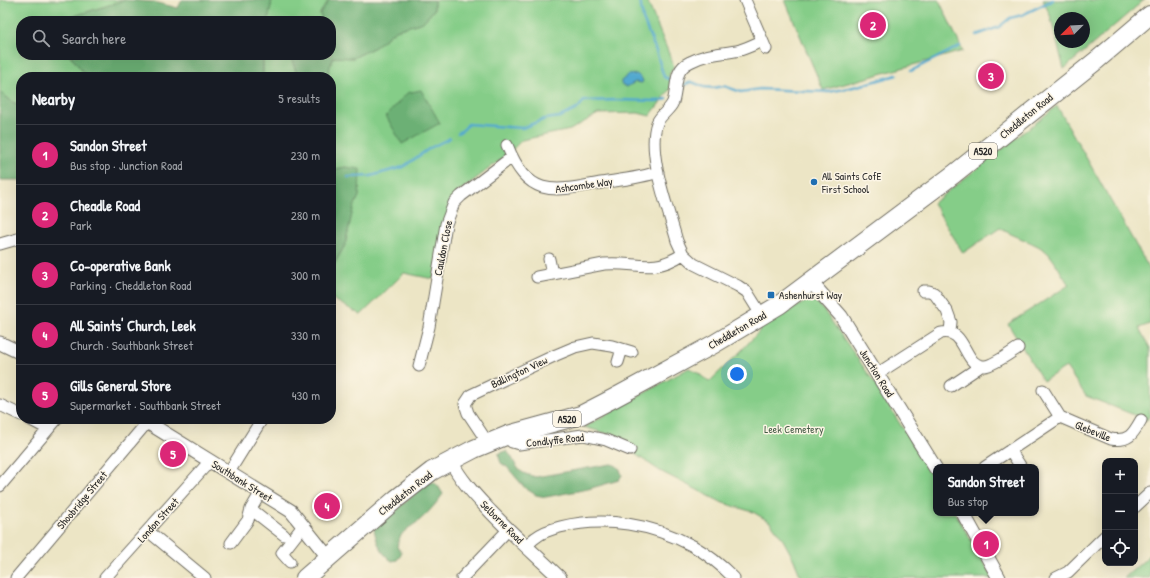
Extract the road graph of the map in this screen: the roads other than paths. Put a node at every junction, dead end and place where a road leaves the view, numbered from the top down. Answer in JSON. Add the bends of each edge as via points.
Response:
{"nodes":[{"id":1,"x":744,"y":0,"type":"edge"},
{"id":2,"x":1150,"y":15,"type":"edge"},
{"id":3,"x":507,"y":145,"type":"dead end"},
{"id":4,"x":512,"y":157,"type":"junction"},
{"id":5,"x":658,"y":172,"type":"junction"},
{"id":6,"x":16,"y":239,"type":"edge"},
{"id":7,"x":0,"y":244,"type":"edge"},
{"id":8,"x":684,"y":254,"type":"junction"},
{"id":9,"x":549,"y":259,"type":"dead end"},
{"id":10,"x":552,"y":274,"type":"junction"},
{"id":11,"x":537,"y":277,"type":"dead end"},
{"id":12,"x":811,"y":282,"type":"junction"},
{"id":13,"x":923,"y":291,"type":"dead end"},
{"id":14,"x":762,"y":316,"type":"junction"},
{"id":15,"x":950,"y":332,"type":"junction"},
{"id":16,"x":0,"y":343,"type":"edge"},
{"id":17,"x":1018,"y":348,"type":"dead end"},
{"id":18,"x":16,"y":351,"type":"edge"},
{"id":19,"x":618,"y":362,"type":"dead end"},
{"id":20,"x":979,"y":365,"type":"junction"},
{"id":21,"x":419,"y":366,"type":"dead end"},
{"id":22,"x":877,"y":374,"type":"junction"},
{"id":23,"x":952,"y":386,"type":"dead end"},
{"id":24,"x":1043,"y":390,"type":"dead end"},
{"id":25,"x":0,"y":405,"type":"edge"},
{"id":26,"x":16,"y":413,"type":"edge"},
{"id":27,"x":1060,"y":417,"type":"junction"},
{"id":28,"x":1141,"y":420,"type":"dead end"},
{"id":29,"x":38,"y":424,"type":"edge"},
{"id":30,"x":52,"y":424,"type":"edge"},
{"id":31,"x":144,"y":424,"type":"edge"},
{"id":32,"x":153,"y":424,"type":"edge"},
{"id":33,"x":259,"y":424,"type":"edge"},
{"id":34,"x":48,"y":429,"type":"junction"},
{"id":35,"x":505,"y":436,"type":"junction"},
{"id":36,"x":488,"y":443,"type":"junction"},
{"id":37,"x":630,"y":450,"type":"dead end"},
{"id":38,"x":1010,"y":450,"type":"junction"},
{"id":39,"x":210,"y":461,"type":"junction"},
{"id":40,"x":451,"y":461,"type":"junction"},
{"id":41,"x":933,"y":464,"type":"edge"},
{"id":42,"x":989,"y":464,"type":"edge"},
{"id":43,"x":1019,"y":464,"type":"edge"},
{"id":44,"x":229,"y":472,"type":"junction"},
{"id":45,"x":0,"y":486,"type":"edge"},
{"id":46,"x":261,"y":492,"type":"junction"},
{"id":47,"x":1150,"y":493,"type":"edge"},
{"id":48,"x":1138,"y":504,"type":"edge"},
{"id":49,"x":251,"y":509,"type":"junction"},
{"id":50,"x":965,"y":516,"type":"edge"},
{"id":51,"x":303,"y":526,"type":"junction"},
{"id":52,"x":508,"y":530,"type":"junction"},
{"id":53,"x":148,"y":531,"type":"junction"},
{"id":54,"x":284,"y":535,"type":"dead end"},
{"id":55,"x":1102,"y":539,"type":"edge"},
{"id":56,"x":231,"y":543,"type":"dead end"},
{"id":57,"x":526,"y":546,"type":"junction"},
{"id":58,"x":328,"y":557,"type":"junction"},
{"id":59,"x":290,"y":562,"type":"dead end"},
{"id":60,"x":16,"y":578,"type":"edge"},
{"id":61,"x":105,"y":578,"type":"edge"},
{"id":62,"x":205,"y":578,"type":"edge"},
{"id":63,"x":305,"y":578,"type":"edge"},
{"id":64,"x":462,"y":578,"type":"edge"},
{"id":65,"x":560,"y":578,"type":"edge"},
{"id":66,"x":734,"y":578,"type":"edge"},
{"id":67,"x":999,"y":578,"type":"edge"},
{"id":68,"x":1056,"y":578,"type":"edge"}],
"edges":[{"from":1,"to":5,"type":"street","via":[[764,45],[710,54],[683,66],[678,73],[673,103],[657,122],[654,137]]},
{"from":2,"to":12,"type":"highway","name":"Cheddleton Road","number":"A520","via":[[954,174]]},
{"from":3,"to":4,"type":"street","name":"Ashcombe Way"},
{"from":4,"to":5,"type":"street","name":"Ashcombe Way","via":[[520,172],[530,181],[551,190]]},
{"from":4,"to":21,"type":"street","name":"Cauldon Close","via":[[454,203],[446,224],[429,327]]},
{"from":5,"to":8,"type":"street","via":[[677,241]]},
{"from":6,"to":7,"type":"street"},
{"from":8,"to":10,"type":"street","via":[[657,266],[615,263]]},
{"from":8,"to":14,"type":"street","via":[[694,264],[747,292]]},
{"from":9,"to":10,"type":"street"},
{"from":10,"to":11,"type":"street"},
{"from":12,"to":14,"type":"highway","name":"Cheddleton Road","number":"A520"},
{"from":12,"to":22,"type":"street","name":"Junction Road","via":[[840,316]]},
{"from":13,"to":15,"type":"street","via":[[934,293],[947,311],[951,322]]},
{"from":14,"to":35,"type":"highway","name":"Cheddleton Road","number":"A520","via":[[581,415]]},
{"from":15,"to":20,"type":"street"},
{"from":15,"to":22,"type":"street","via":[[941,334]]},
{"from":16,"to":18,"type":"street"},
{"from":17,"to":20,"type":"street","via":[[990,364]]},
{"from":19,"to":36,"type":"street","name":"Ballington View","via":[[627,351],[593,343],[575,347],[471,395],[465,404],[468,413]]},
{"from":20,"to":23,"type":"street"},
{"from":22,"to":41,"type":"street","name":"Junction Road"},
{"from":24,"to":27,"type":"street"},
{"from":25,"to":26,"type":"street"},
{"from":27,"to":28,"type":"street","name":"Glebeville","via":[[1119,440],[1131,436]]},
{"from":27,"to":38,"type":"street"},
{"from":29,"to":34,"type":"street"},
{"from":30,"to":34,"type":"street"},
{"from":31,"to":60,"type":"street","name":"Shoobridge Street"},
{"from":32,"to":39,"type":"street","name":"Southbank Street"},
{"from":33,"to":44,"type":"street"},
{"from":34,"to":45,"type":"street"},
{"from":35,"to":36,"type":"highway","name":"Cheddleton Road","number":"A520"},
{"from":35,"to":37,"type":"street","name":"Condlyffe Road","via":[[519,444],[583,435],[594,436]]},
{"from":36,"to":40,"type":"highway","name":"Cheddleton Road","number":"A520"},
{"from":38,"to":42,"type":"street"},
{"from":38,"to":43,"type":"street"},
{"from":39,"to":44,"type":"street","name":"Southbank Street"},
{"from":39,"to":53,"type":"street","name":"London Street"},
{"from":40,"to":52,"type":"street","name":"Selborne Road","via":[[475,495]]},
{"from":40,"to":58,"type":"highway","name":"Cheddleton Road","number":"A520","via":[[415,484]]},
{"from":44,"to":46,"type":"street","name":"Southbank Street"},
{"from":46,"to":49,"type":"street"},
{"from":46,"to":51,"type":"street","name":"Southbank Street","via":[[291,512]]},
{"from":47,"to":48,"type":"street"},
{"from":49,"to":54,"type":"street"},
{"from":49,"to":56,"type":"street","via":[[248,520]]},
{"from":50,"to":67,"type":"street"},
{"from":51,"to":58,"type":"street","name":"Southbank Street"},
{"from":51,"to":59,"type":"street","via":[[282,553]]},
{"from":52,"to":57,"type":"street","name":"Selborne Road"},
{"from":52,"to":64,"type":"street"},
{"from":53,"to":61,"type":"street","name":"London Street"},
{"from":53,"to":62,"type":"street"},
{"from":55,"to":68,"type":"street","via":[[1068,572]]},
{"from":57,"to":65,"type":"street","name":"Selborne Road"},
{"from":57,"to":66,"type":"street","via":[[535,537],[570,524],[625,523],[652,529],[693,546]]},
{"from":58,"to":63,"type":"highway","number":"A520"}]}
